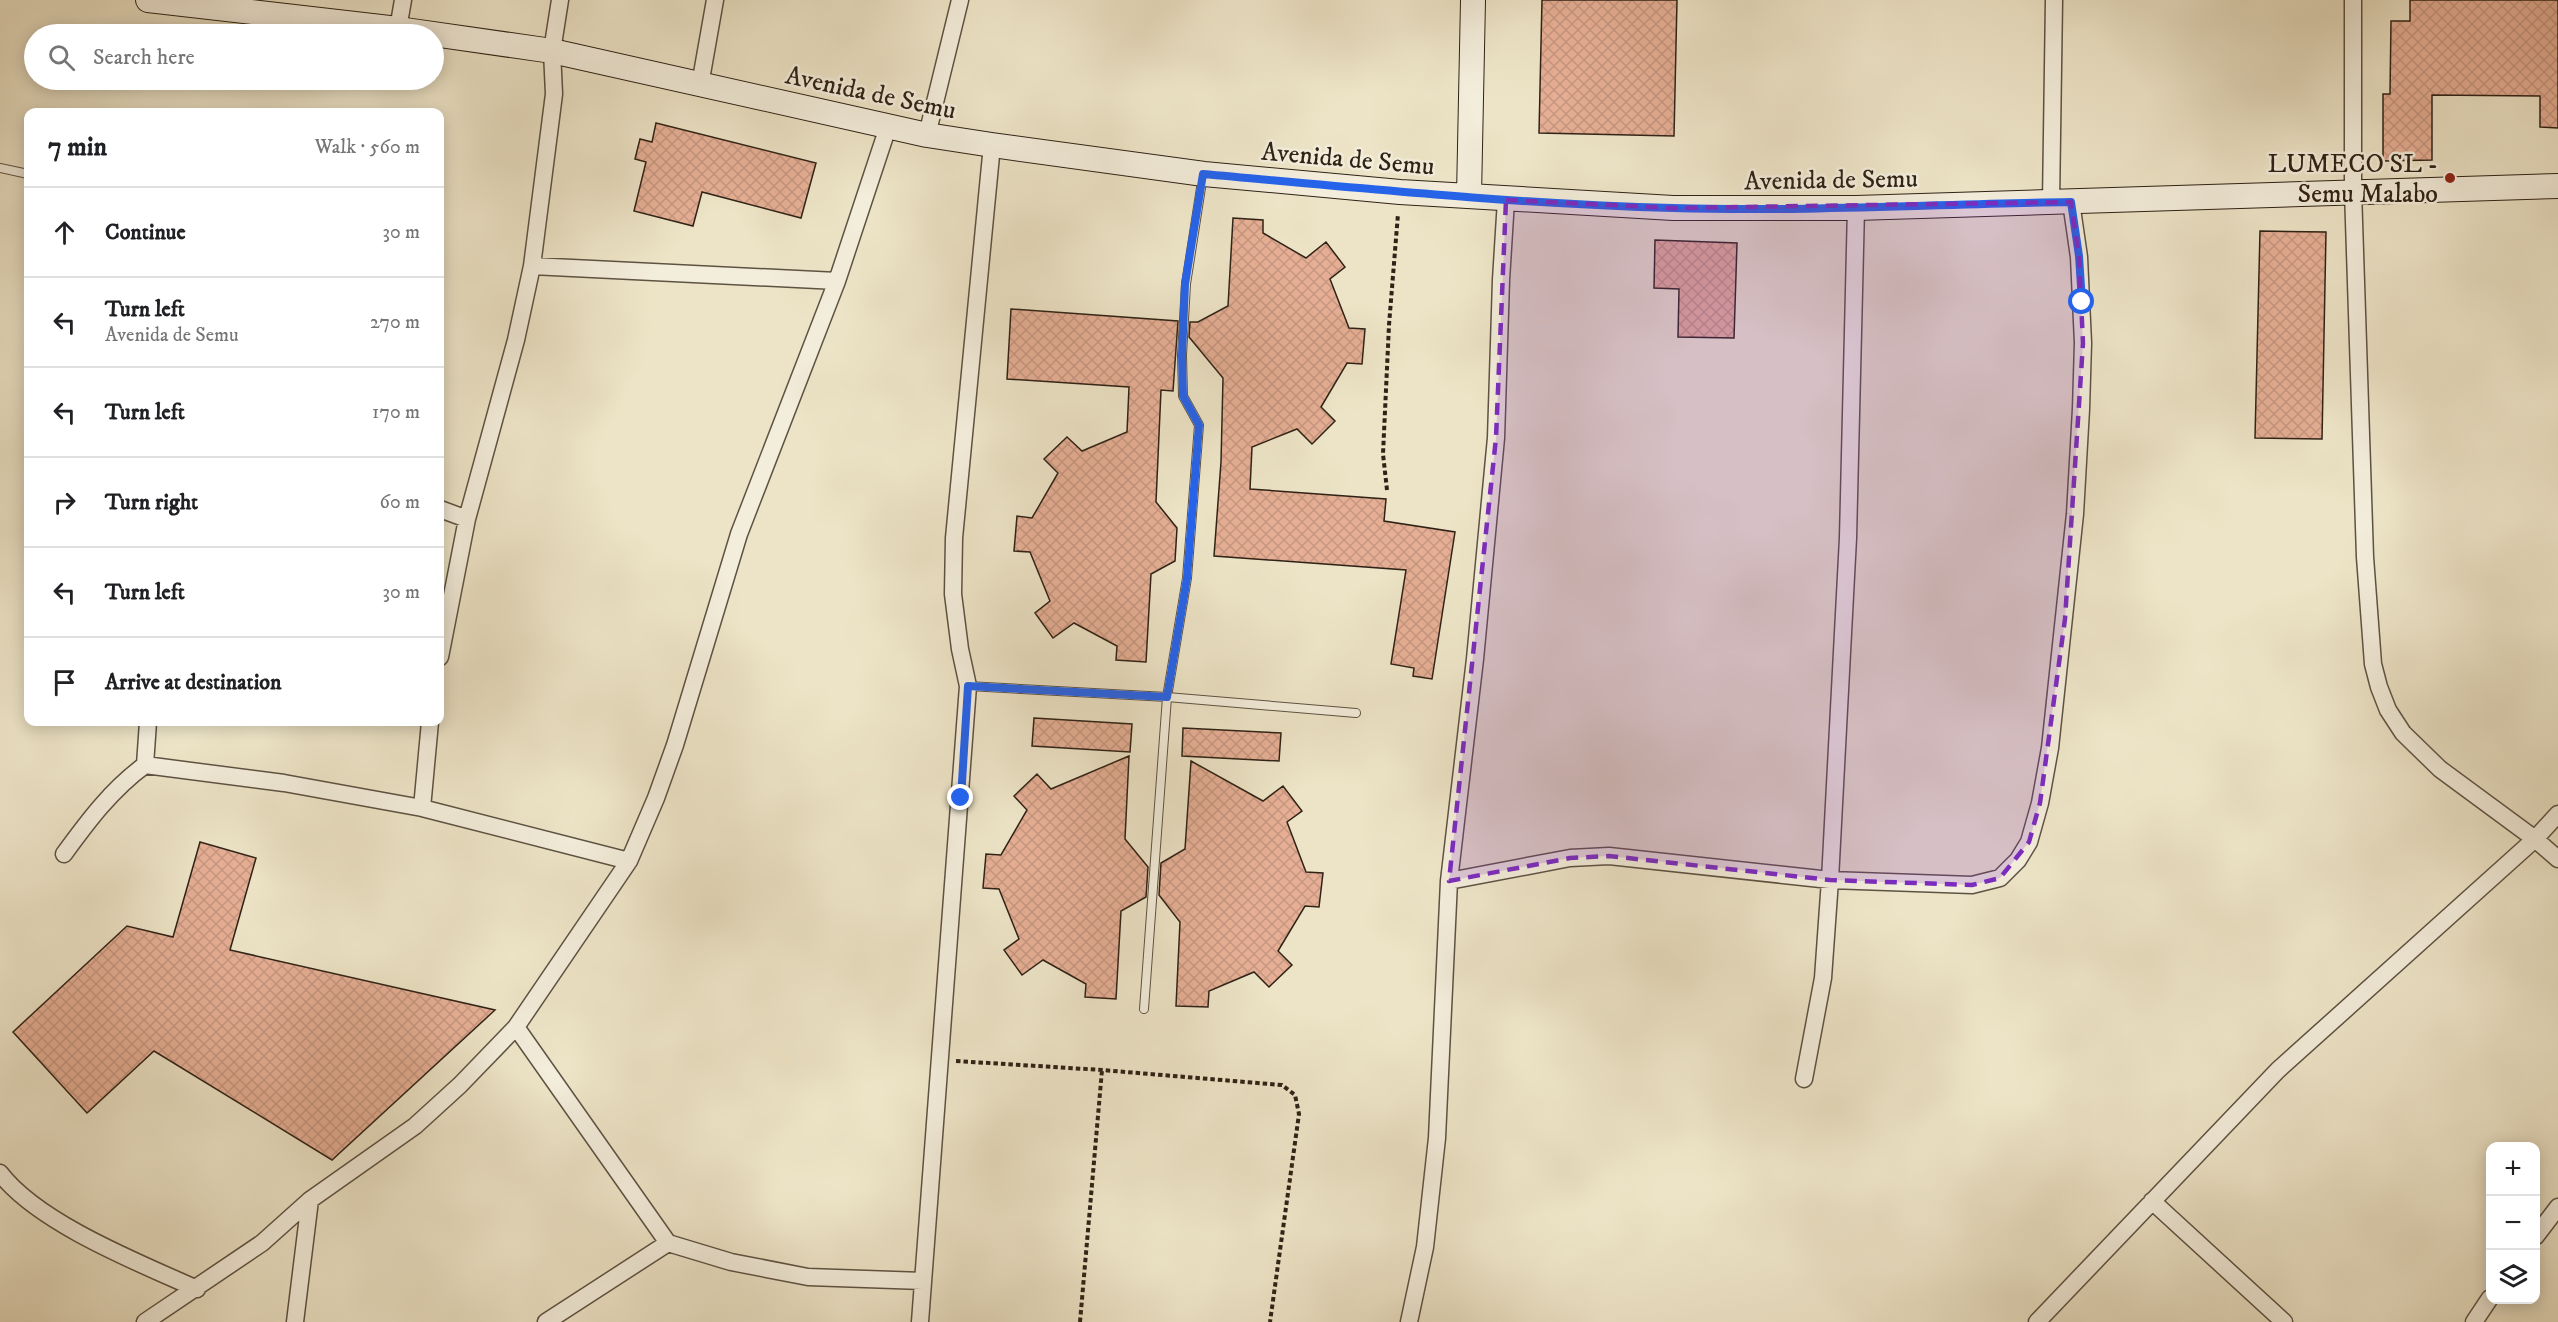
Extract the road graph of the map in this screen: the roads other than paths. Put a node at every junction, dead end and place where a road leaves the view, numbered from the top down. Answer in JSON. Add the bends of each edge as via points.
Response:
{"nodes":[{"id":1,"x":148,"y":0,"type":"edge"},
{"id":2,"x":402,"y":0,"type":"edge"},
{"id":3,"x":560,"y":0,"type":"edge"},
{"id":4,"x":715,"y":0,"type":"edge"},
{"id":5,"x":960,"y":0,"type":"edge"},
{"id":6,"x":1473,"y":0,"type":"edge"},
{"id":7,"x":2054,"y":0,"type":"edge"},
{"id":8,"x":2353,"y":0,"type":"edge"},
{"id":9,"x":355,"y":24,"type":"edge"},
{"id":10,"x":399,"y":24,"type":"edge"},
{"id":11,"x":444,"y":36,"type":"edge"},
{"id":12,"x":552,"y":51,"type":"junction"},
{"id":13,"x":700,"y":85,"type":"junction"},
{"id":14,"x":888,"y":127,"type":"junction"},
{"id":15,"x":927,"y":135,"type":"junction"},
{"id":16,"x":992,"y":145,"type":"junction"},
{"id":17,"x":0,"y":168,"type":"edge"},
{"id":18,"x":24,"y":173,"type":"edge"},
{"id":19,"x":1203,"y":174,"type":"junction"},
{"id":20,"x":2558,"y":186,"type":"edge"},
{"id":21,"x":2353,"y":191,"type":"junction"},
{"id":22,"x":1469,"y":196,"type":"junction"},
{"id":23,"x":1506,"y":200,"type":"junction"},
{"id":24,"x":2061,"y":202,"type":"junction"},
{"id":25,"x":1856,"y":208,"type":"junction"},
{"id":26,"x":532,"y":266,"type":"junction"},
{"id":27,"x":837,"y":281,"type":"junction"},
{"id":28,"x":444,"y":510,"type":"edge"},
{"id":29,"x":467,"y":519,"type":"junction"},
{"id":30,"x":444,"y":631,"type":"edge"},
{"id":31,"x":968,"y":686,"type":"junction"},
{"id":32,"x":1167,"y":697,"type":"junction"},
{"id":33,"x":1356,"y":713,"type":"dead end"},
{"id":34,"x":148,"y":726,"type":"edge"},
{"id":35,"x":430,"y":726,"type":"edge"},
{"id":36,"x":146,"y":765,"type":"junction"},
{"id":37,"x":422,"y":808,"type":"junction"},
{"id":38,"x":2558,"y":814,"type":"edge"},
{"id":39,"x":2535,"y":839,"type":"junction"},
{"id":40,"x":64,"y":854,"type":"dead end"},
{"id":41,"x":2558,"y":859,"type":"edge"},
{"id":42,"x":629,"y":861,"type":"junction"},
{"id":43,"x":1830,"y":880,"type":"junction"},
{"id":44,"x":1449,"y":881,"type":"junction"},
{"id":45,"x":1144,"y":1009,"type":"dead end"},
{"id":46,"x":516,"y":1027,"type":"junction"},
{"id":47,"x":1804,"y":1079,"type":"dead end"},
{"id":48,"x":0,"y":1173,"type":"edge"},
{"id":49,"x":310,"y":1200,"type":"junction"},
{"id":50,"x":2152,"y":1201,"type":"junction"},
{"id":51,"x":2558,"y":1207,"type":"edge"},
{"id":52,"x":2540,"y":1230,"type":"edge"},
{"id":53,"x":668,"y":1243,"type":"junction"},
{"id":54,"x":923,"y":1281,"type":"junction"},
{"id":55,"x":196,"y":1288,"type":"junction"},
{"id":56,"x":2486,"y":1304,"type":"edge"},
{"id":57,"x":145,"y":1322,"type":"edge"},
{"id":58,"x":295,"y":1322,"type":"edge"},
{"id":59,"x":546,"y":1322,"type":"edge"},
{"id":60,"x":920,"y":1322,"type":"edge"},
{"id":61,"x":1409,"y":1322,"type":"edge"},
{"id":62,"x":2037,"y":1322,"type":"edge"},
{"id":63,"x":2284,"y":1322,"type":"edge"},
{"id":64,"x":2474,"y":1322,"type":"edge"}],
"edges":[{"from":1,"to":9,"type":"main road","name":"Avenida de Semu"},
{"from":2,"to":10,"type":"street"},
{"from":3,"to":12,"type":"street"},
{"from":4,"to":13,"type":"street"},
{"from":5,"to":15,"type":"street"},
{"from":6,"to":22,"type":"main road"},
{"from":7,"to":24,"type":"street"},
{"from":8,"to":21,"type":"street"},
{"from":11,"to":12,"type":"main road","name":"Avenida de Semu"},
{"from":12,"to":13,"type":"main road","name":"Avenida de Semu"},
{"from":12,"to":26,"type":"street","via":[[554,94]]},
{"from":13,"to":14,"type":"main road","name":"Avenida de Semu"},
{"from":14,"to":15,"type":"main road","name":"Avenida de Semu"},
{"from":14,"to":27,"type":"street"},
{"from":15,"to":16,"type":"main road","name":"Avenida de Semu"},
{"from":16,"to":19,"type":"main road","name":"Avenida de Semu"},
{"from":16,"to":31,"type":"street","via":[[954,538],[953,594]]},
{"from":17,"to":18,"type":"lane"},
{"from":19,"to":22,"type":"main road","name":"Avenida de Semu"},
{"from":19,"to":32,"type":"lane","via":[[1185,284],[1182,355],[1183,396],[1199,425],[1187,578]]},
{"from":20,"to":21,"type":"main road","name":"Avenida de Semu"},
{"from":21,"to":24,"type":"main road","name":"Avenida de Semu"},
{"from":21,"to":39,"type":"street","via":[[2365,568],[2370,638],[2379,687],[2403,734],[2440,769]]},
{"from":22,"to":23,"type":"main road","name":"Avenida de Semu"},
{"from":23,"to":25,"type":"main road","name":"Avenida de Semu","via":[[1673,208]]},
{"from":23,"to":44,"type":"street","via":[[1496,438]]},
{"from":24,"to":25,"type":"main road","name":"Avenida de Semu"},
{"from":24,"to":43,"type":"street","via":[[2079,256],[2082,409],[2050,748],[2030,842],[2000,878],[1972,885]]},
{"from":25,"to":43,"type":"street","via":[[1848,538]]},
{"from":26,"to":27,"type":"street"},
{"from":26,"to":29,"type":"street"},
{"from":27,"to":42,"type":"street","via":[[739,534],[675,745]]},
{"from":28,"to":29,"type":"street"},
{"from":29,"to":30,"type":"street"},
{"from":31,"to":32,"type":"lane"},
{"from":31,"to":54,"type":"street"},
{"from":32,"to":33,"type":"lane"},
{"from":32,"to":45,"type":"lane"},
{"from":34,"to":36,"type":"street"},
{"from":35,"to":37,"type":"street"},
{"from":36,"to":37,"type":"street","via":[[284,783]]},
{"from":36,"to":40,"type":"street","via":[[124,780]]},
{"from":37,"to":42,"type":"street"},
{"from":38,"to":39,"type":"street"},
{"from":39,"to":41,"type":"street"},
{"from":39,"to":50,"type":"street","via":[[2278,1070]]},
{"from":42,"to":46,"type":"street"},
{"from":43,"to":44,"type":"street","via":[[1609,856],[1570,858]]},
{"from":43,"to":47,"type":"street","via":[[1823,978]]},
{"from":44,"to":61,"type":"street","via":[[1437,1138],[1425,1247]]},
{"from":46,"to":49,"type":"street","via":[[415,1126]]},
{"from":46,"to":53,"type":"street"},
{"from":48,"to":55,"type":"street","via":[[11,1188],[46,1213],[136,1262]]},
{"from":49,"to":55,"type":"street","via":[[262,1243]]},
{"from":49,"to":58,"type":"street"},
{"from":50,"to":62,"type":"street"},
{"from":50,"to":63,"type":"street"},
{"from":51,"to":52,"type":"street"},
{"from":53,"to":54,"type":"street","via":[[731,1262],[808,1277]]},
{"from":53,"to":59,"type":"street"},
{"from":54,"to":60,"type":"street"},
{"from":55,"to":57,"type":"street"},
{"from":56,"to":64,"type":"street"}]}
